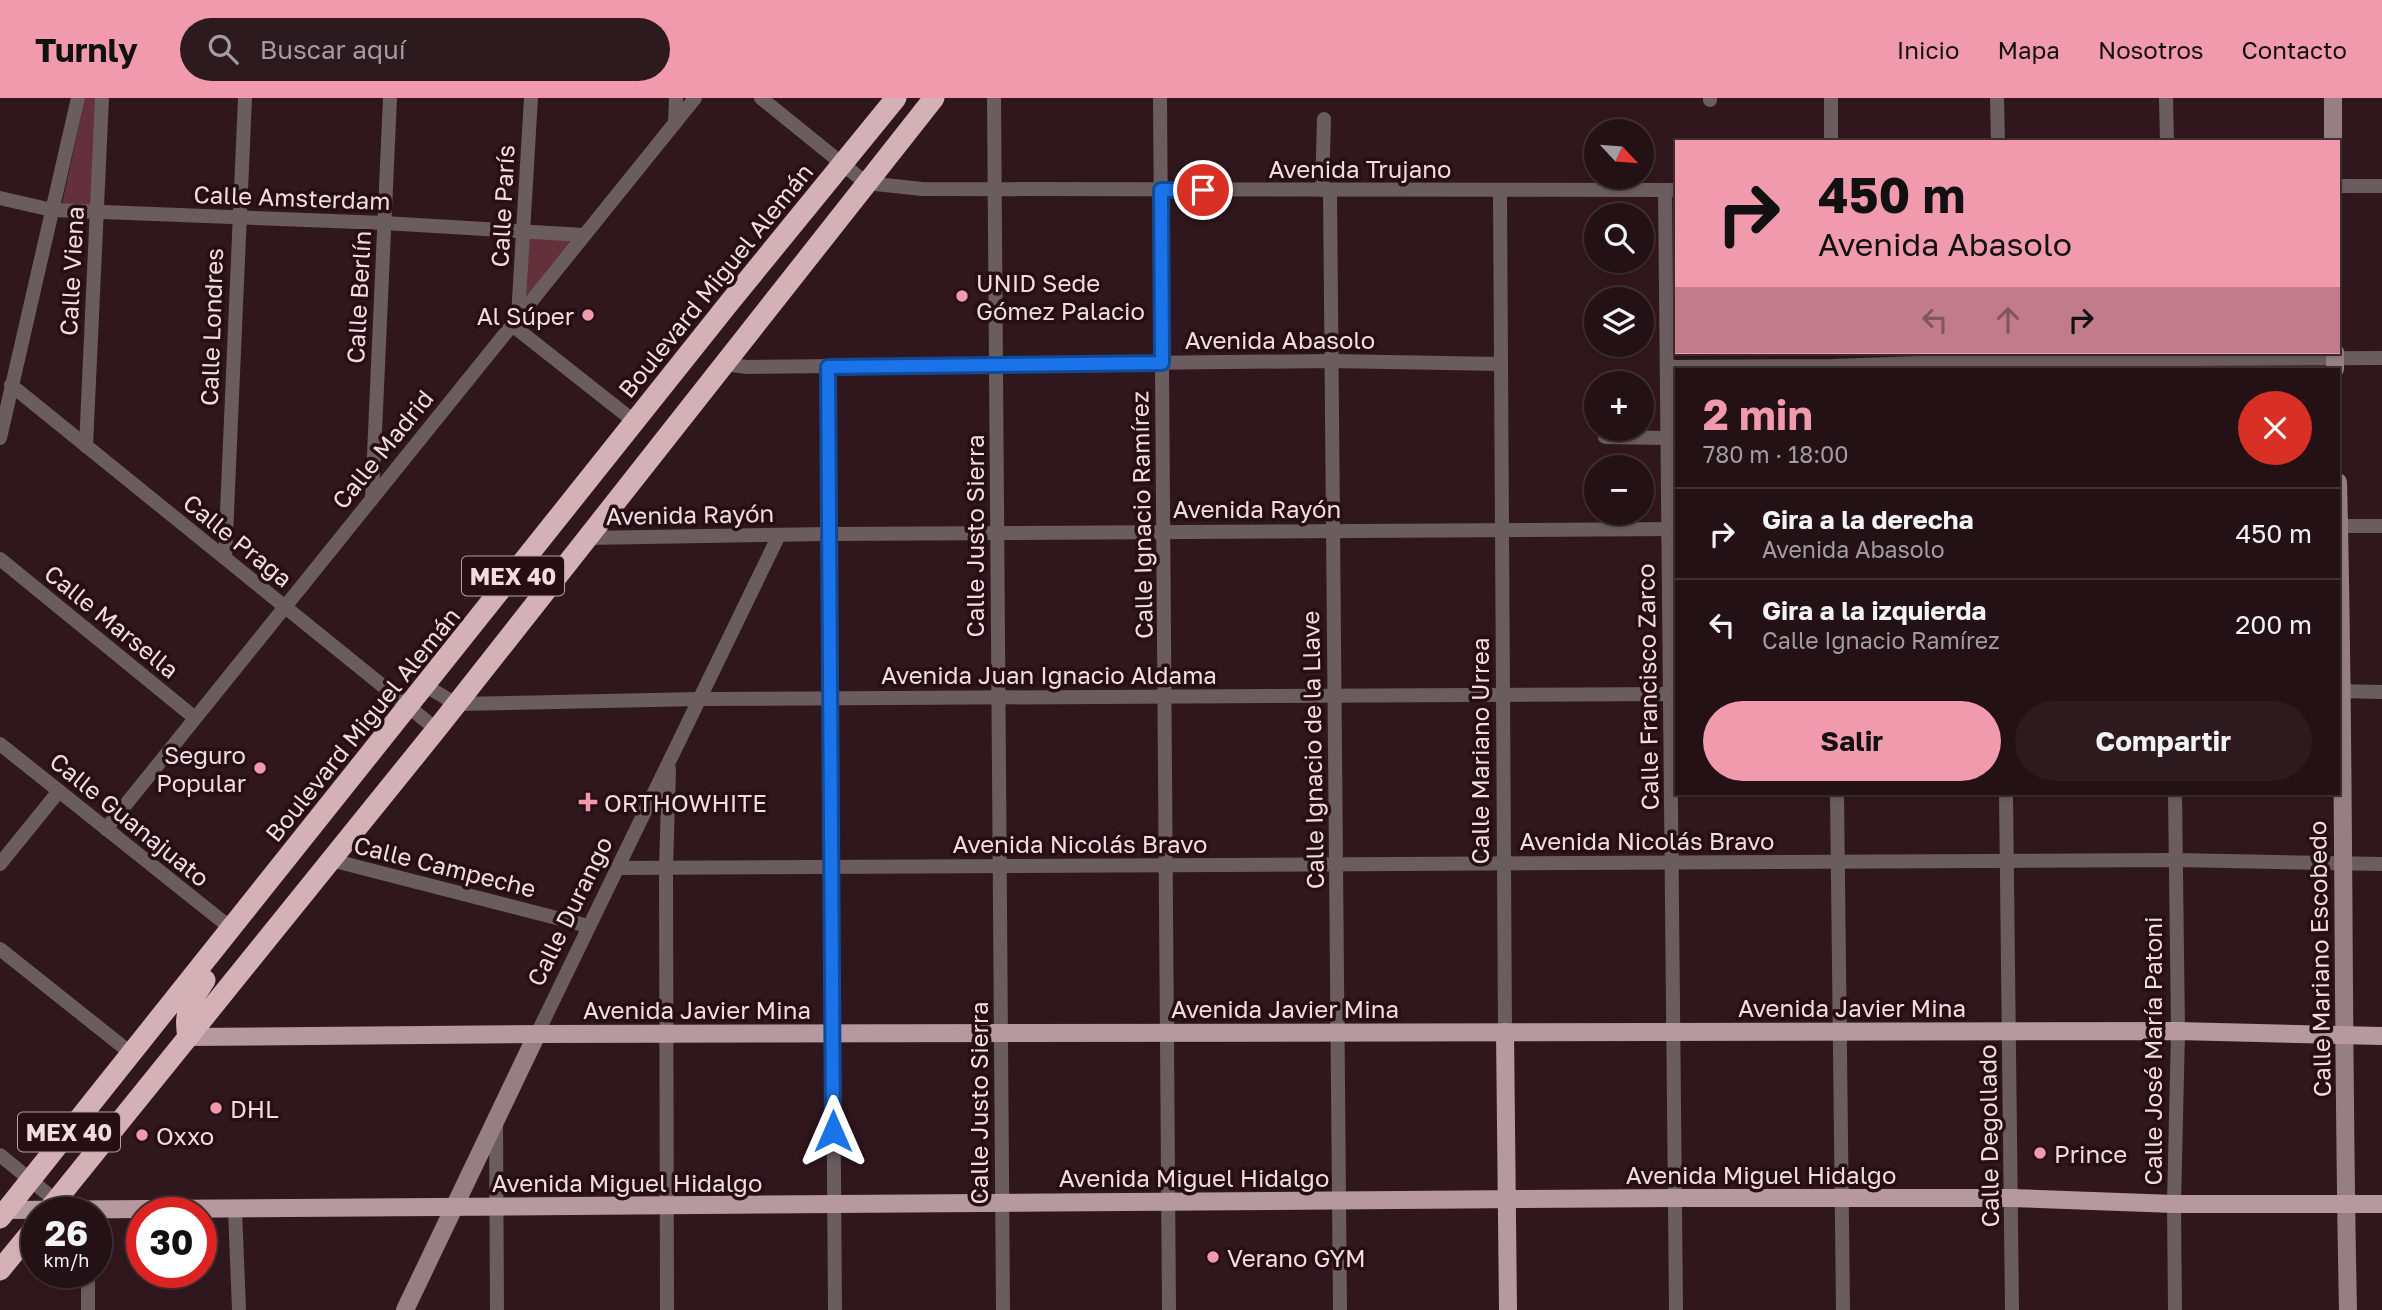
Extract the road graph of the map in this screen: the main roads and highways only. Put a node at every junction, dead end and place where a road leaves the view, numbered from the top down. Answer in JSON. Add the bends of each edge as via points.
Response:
{"nodes":[{"id":1,"x":896,"y":98,"type":"edge"},
{"id":2,"x":934,"y":98,"type":"edge"},
{"id":3,"x":2333,"y":98,"type":"edge"},
{"id":4,"x":2333,"y":140,"type":"edge"},
{"id":5,"x":2340,"y":691,"type":"edge"},
{"id":6,"x":232,"y":929,"type":"junction"},
{"id":7,"x":1505,"y":1032,"type":"junction"},
{"id":8,"x":537,"y":1034,"type":"junction"},
{"id":9,"x":2345,"y":1036,"type":"junction"},
{"id":10,"x":2382,"y":1036,"type":"edge"},
{"id":11,"x":188,"y":1037,"type":"junction"},
{"id":12,"x":59,"y":1197,"type":"edge"},
{"id":13,"x":1507,"y":1199,"type":"junction"},
{"id":14,"x":2345,"y":1204,"type":"junction"},
{"id":15,"x":2382,"y":1204,"type":"edge"},
{"id":16,"x":454,"y":1207,"type":"junction"},
{"id":17,"x":112,"y":1211,"type":"edge"},
{"id":18,"x":2,"y":1213,"type":"edge"},
{"id":19,"x":21,"y":1213,"type":"edge"},
{"id":20,"x":21,"y":1244,"type":"edge"},
{"id":21,"x":0,"y":1270,"type":"edge"},
{"id":22,"x":405,"y":1310,"type":"edge"},
{"id":23,"x":1508,"y":1310,"type":"edge"},
{"id":24,"x":2348,"y":1310,"type":"edge"}],
"edges":[{"from":1,"to":6,"type":"highway","name":"Boulevard Miguel Alemán","number":"MEX 40"},
{"from":2,"to":11,"type":"highway","number":"MEX 40"},
{"from":3,"to":4,"type":"main road"},
{"from":5,"to":9,"type":"main road","name":"Calle Mariano Escobedo"},
{"from":6,"to":11,"type":"highway","via":[[187,1012]]},
{"from":6,"to":18,"type":"highway","name":"Boulevard Miguel Alemán","number":"MEX 40"},
{"from":7,"to":8,"type":"main road","name":"Avenida Javier Mina"},
{"from":7,"to":9,"type":"main road","name":"Avenida Javier Mina","via":[[2178,1031]]},
{"from":7,"to":13,"type":"main road","name":"Calle Mariano Urrea"},
{"from":8,"to":11,"type":"main road","name":"Avenida Javier Mina"},
{"from":8,"to":16,"type":"main road","name":"Calle Durango"},
{"from":9,"to":10,"type":"main road","name":"Avenida Javier Mina"},
{"from":9,"to":14,"type":"main road","name":"Calle Mariano Escobedo"},
{"from":11,"to":12,"type":"highway","number":"MEX 40"},
{"from":13,"to":14,"type":"main road","name":"Avenida Miguel Hidalgo","via":[[2011,1198]]},
{"from":13,"to":16,"type":"main road","name":"Avenida Miguel Hidalgo"},
{"from":13,"to":23,"type":"main road","name":"Calle Mariano Urrea"},
{"from":14,"to":15,"type":"main road","name":"Avenida Miguel Hidalgo"},
{"from":14,"to":24,"type":"main road","name":"Calle Mariano Escobedo"},
{"from":16,"to":17,"type":"main road","name":"Avenida Miguel Hidalgo"},
{"from":16,"to":22,"type":"main road","name":"Calle Durango"},
{"from":18,"to":19,"type":"main road","name":"Avenida Miguel Hidalgo"},
{"from":20,"to":21,"type":"highway","number":"MEX 40"}]}
